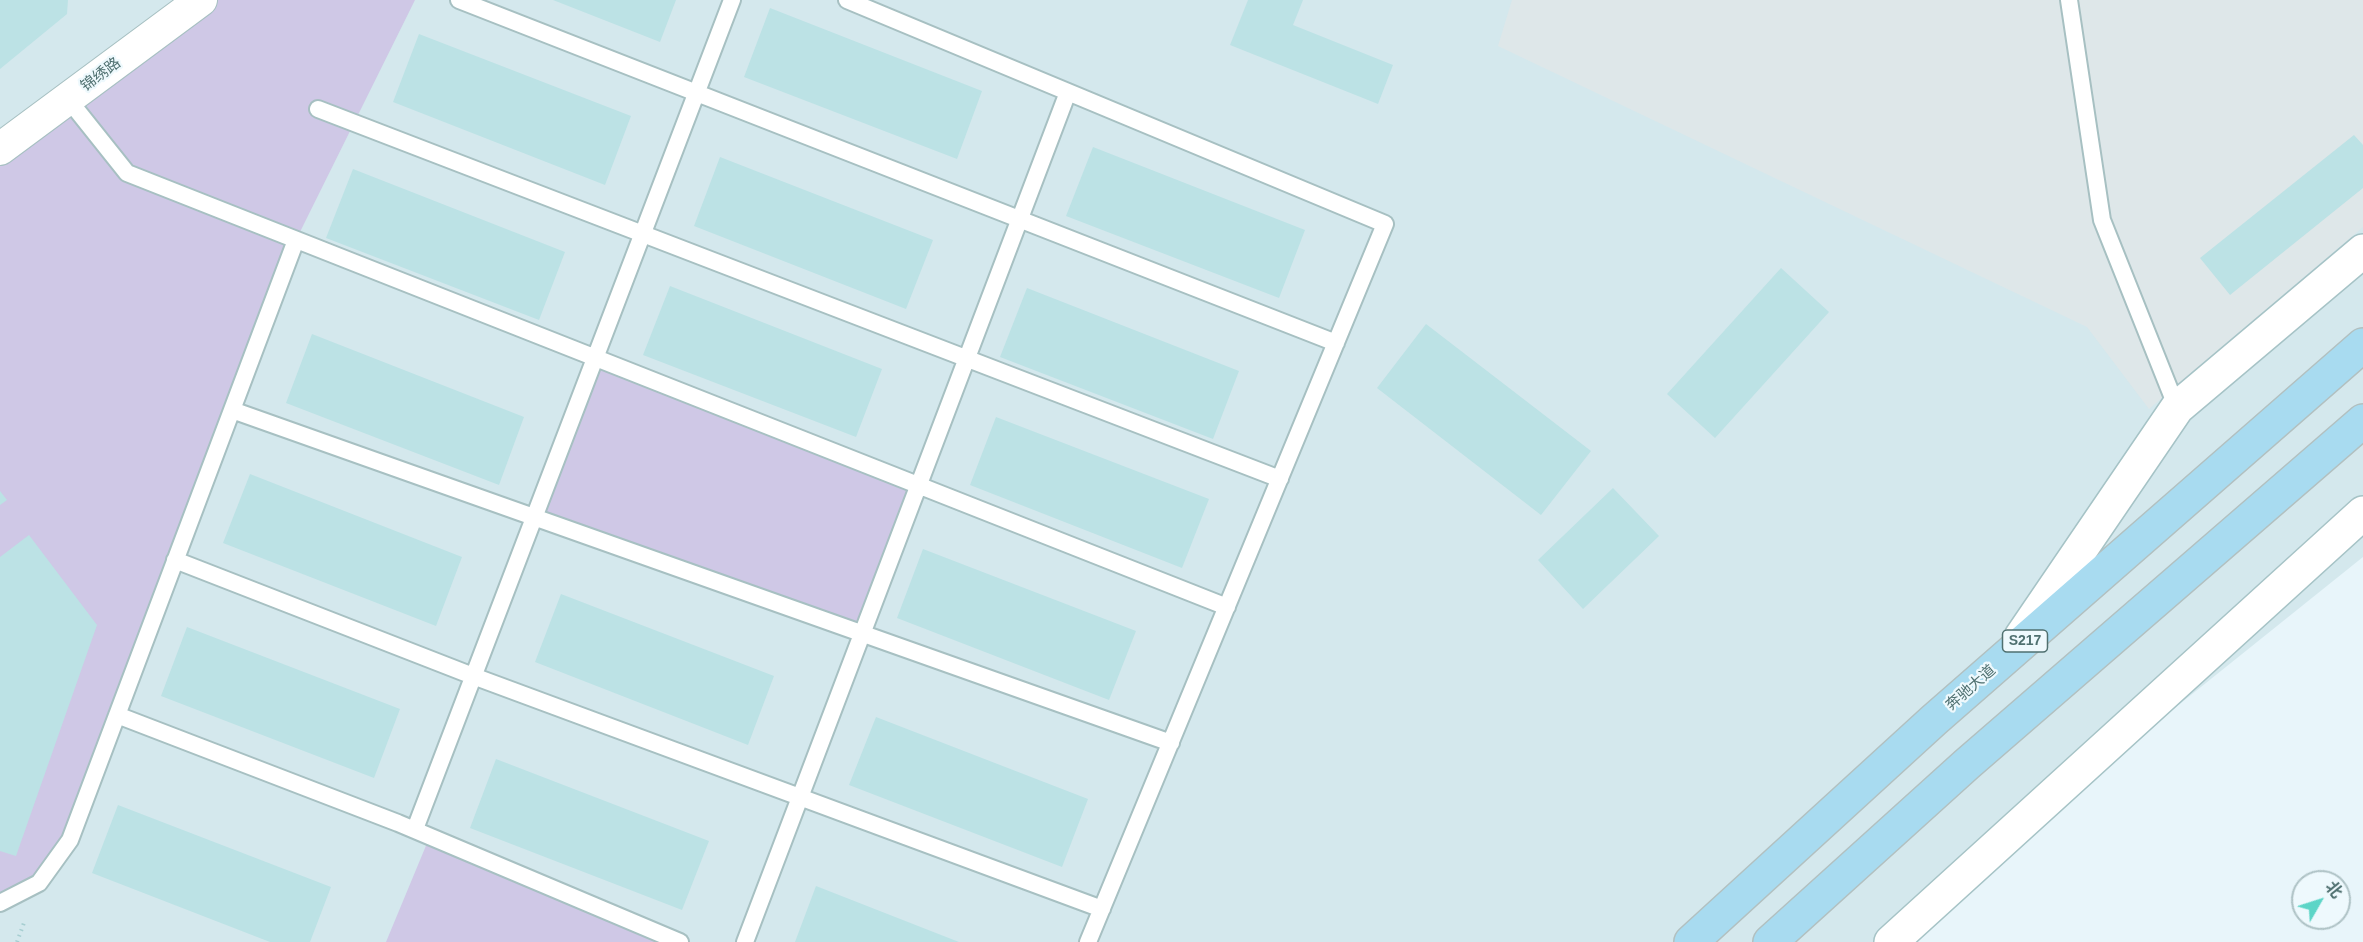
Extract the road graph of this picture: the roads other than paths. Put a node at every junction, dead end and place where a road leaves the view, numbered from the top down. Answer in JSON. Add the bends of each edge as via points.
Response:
{"nodes":[{"id":1,"x":201,"y":0,"type":"edge"},
{"id":2,"x":459,"y":0,"type":"edge"},
{"id":3,"x":732,"y":0,"type":"edge"},
{"id":4,"x":847,"y":0,"type":"edge"},
{"id":5,"x":2070,"y":0,"type":"edge"},
{"id":6,"x":1068,"y":92,"type":"junction"},
{"id":7,"x":696,"y":93,"type":"junction"},
{"id":8,"x":68,"y":99,"type":"junction"},
{"id":9,"x":318,"y":109,"type":"dead end"},
{"id":10,"x":0,"y":149,"type":"edge"},
{"id":11,"x":1020,"y":219,"type":"junction"},
{"id":12,"x":642,"y":234,"type":"junction"},
{"id":13,"x":296,"y":240,"type":"junction"},
{"id":14,"x":2363,"y":251,"type":"edge"},
{"id":15,"x":1336,"y":343,"type":"junction"},
{"id":16,"x":2363,"y":345,"type":"edge"},
{"id":17,"x":595,"y":358,"type":"junction"},
{"id":18,"x":967,"y":358,"type":"junction"},
{"id":19,"x":2177,"y":408,"type":"junction"},
{"id":20,"x":232,"y":410,"type":"junction"},
{"id":21,"x":2363,"y":421,"type":"edge"},
{"id":22,"x":1280,"y":479,"type":"junction"},
{"id":23,"x":918,"y":485,"type":"junction"},
{"id":24,"x":2363,"y":513,"type":"edge"},
{"id":25,"x":534,"y":518,"type":"junction"},
{"id":26,"x":175,"y":560,"type":"junction"},
{"id":27,"x":1227,"y":607,"type":"junction"},
{"id":28,"x":862,"y":634,"type":"junction"},
{"id":29,"x":2008,"y":655,"type":"junction"},
{"id":30,"x":473,"y":676,"type":"junction"},
{"id":31,"x":117,"y":715,"type":"junction"},
{"id":32,"x":1171,"y":743,"type":"junction"},
{"id":33,"x":800,"y":797,"type":"junction"},
{"id":34,"x":415,"y":829,"type":"junction"},
{"id":35,"x":0,"y":903,"type":"edge"},
{"id":36,"x":1102,"y":909,"type":"junction"},
{"id":37,"x":680,"y":942,"type":"edge"},
{"id":38,"x":745,"y":942,"type":"edge"},
{"id":39,"x":1089,"y":942,"type":"edge"},
{"id":40,"x":1691,"y":942,"type":"edge"},
{"id":41,"x":1770,"y":942,"type":"edge"},
{"id":42,"x":1891,"y":942,"type":"edge"}],
"edges":[{"from":1,"to":8,"type":"street","name":"锦绣路"},
{"from":2,"to":7,"type":"lane"},
{"from":3,"to":7,"type":"lane"},
{"from":4,"to":6,"type":"lane"},
{"from":5,"to":19,"type":"lane","via":[[2102,220]]},
{"from":6,"to":11,"type":"lane"},
{"from":6,"to":15,"type":"lane","via":[[1385,224]]},
{"from":7,"to":11,"type":"lane"},
{"from":7,"to":12,"type":"lane"},
{"from":8,"to":10,"type":"street","name":"锦绣路"},
{"from":8,"to":13,"type":"lane","via":[[127,173]]},
{"from":9,"to":12,"type":"lane"},
{"from":11,"to":15,"type":"lane"},
{"from":11,"to":18,"type":"lane"},
{"from":12,"to":17,"type":"lane"},
{"from":12,"to":18,"type":"lane"},
{"from":13,"to":17,"type":"lane"},
{"from":13,"to":20,"type":"lane"},
{"from":14,"to":19,"type":"street"},
{"from":15,"to":22,"type":"lane"},
{"from":16,"to":29,"type":"main road","name":"奔驰大道","number":"S217"},
{"from":17,"to":23,"type":"lane"},
{"from":17,"to":25,"type":"lane"},
{"from":18,"to":22,"type":"lane"},
{"from":18,"to":23,"type":"lane"},
{"from":19,"to":29,"type":"street"},
{"from":20,"to":25,"type":"lane"},
{"from":20,"to":26,"type":"lane"},
{"from":21,"to":41,"type":"main road","via":[[1967,764]]},
{"from":22,"to":27,"type":"lane"},
{"from":23,"to":27,"type":"lane"},
{"from":23,"to":28,"type":"lane"},
{"from":24,"to":42,"type":"street"},
{"from":25,"to":28,"type":"lane"},
{"from":25,"to":30,"type":"lane"},
{"from":26,"to":30,"type":"lane"},
{"from":26,"to":31,"type":"lane"},
{"from":27,"to":32,"type":"lane"},
{"from":28,"to":32,"type":"lane"},
{"from":28,"to":33,"type":"lane"},
{"from":29,"to":40,"type":"main road","name":"奔驰大道","number":"S217"},
{"from":30,"to":33,"type":"lane"},
{"from":30,"to":34,"type":"lane"},
{"from":31,"to":34,"type":"lane"},
{"from":31,"to":35,"type":"lane","via":[[70,840],[39,883]]},
{"from":32,"to":36,"type":"lane"},
{"from":33,"to":36,"type":"lane"},
{"from":33,"to":38,"type":"lane"},
{"from":34,"to":37,"type":"lane"},
{"from":36,"to":39,"type":"lane"}]}
